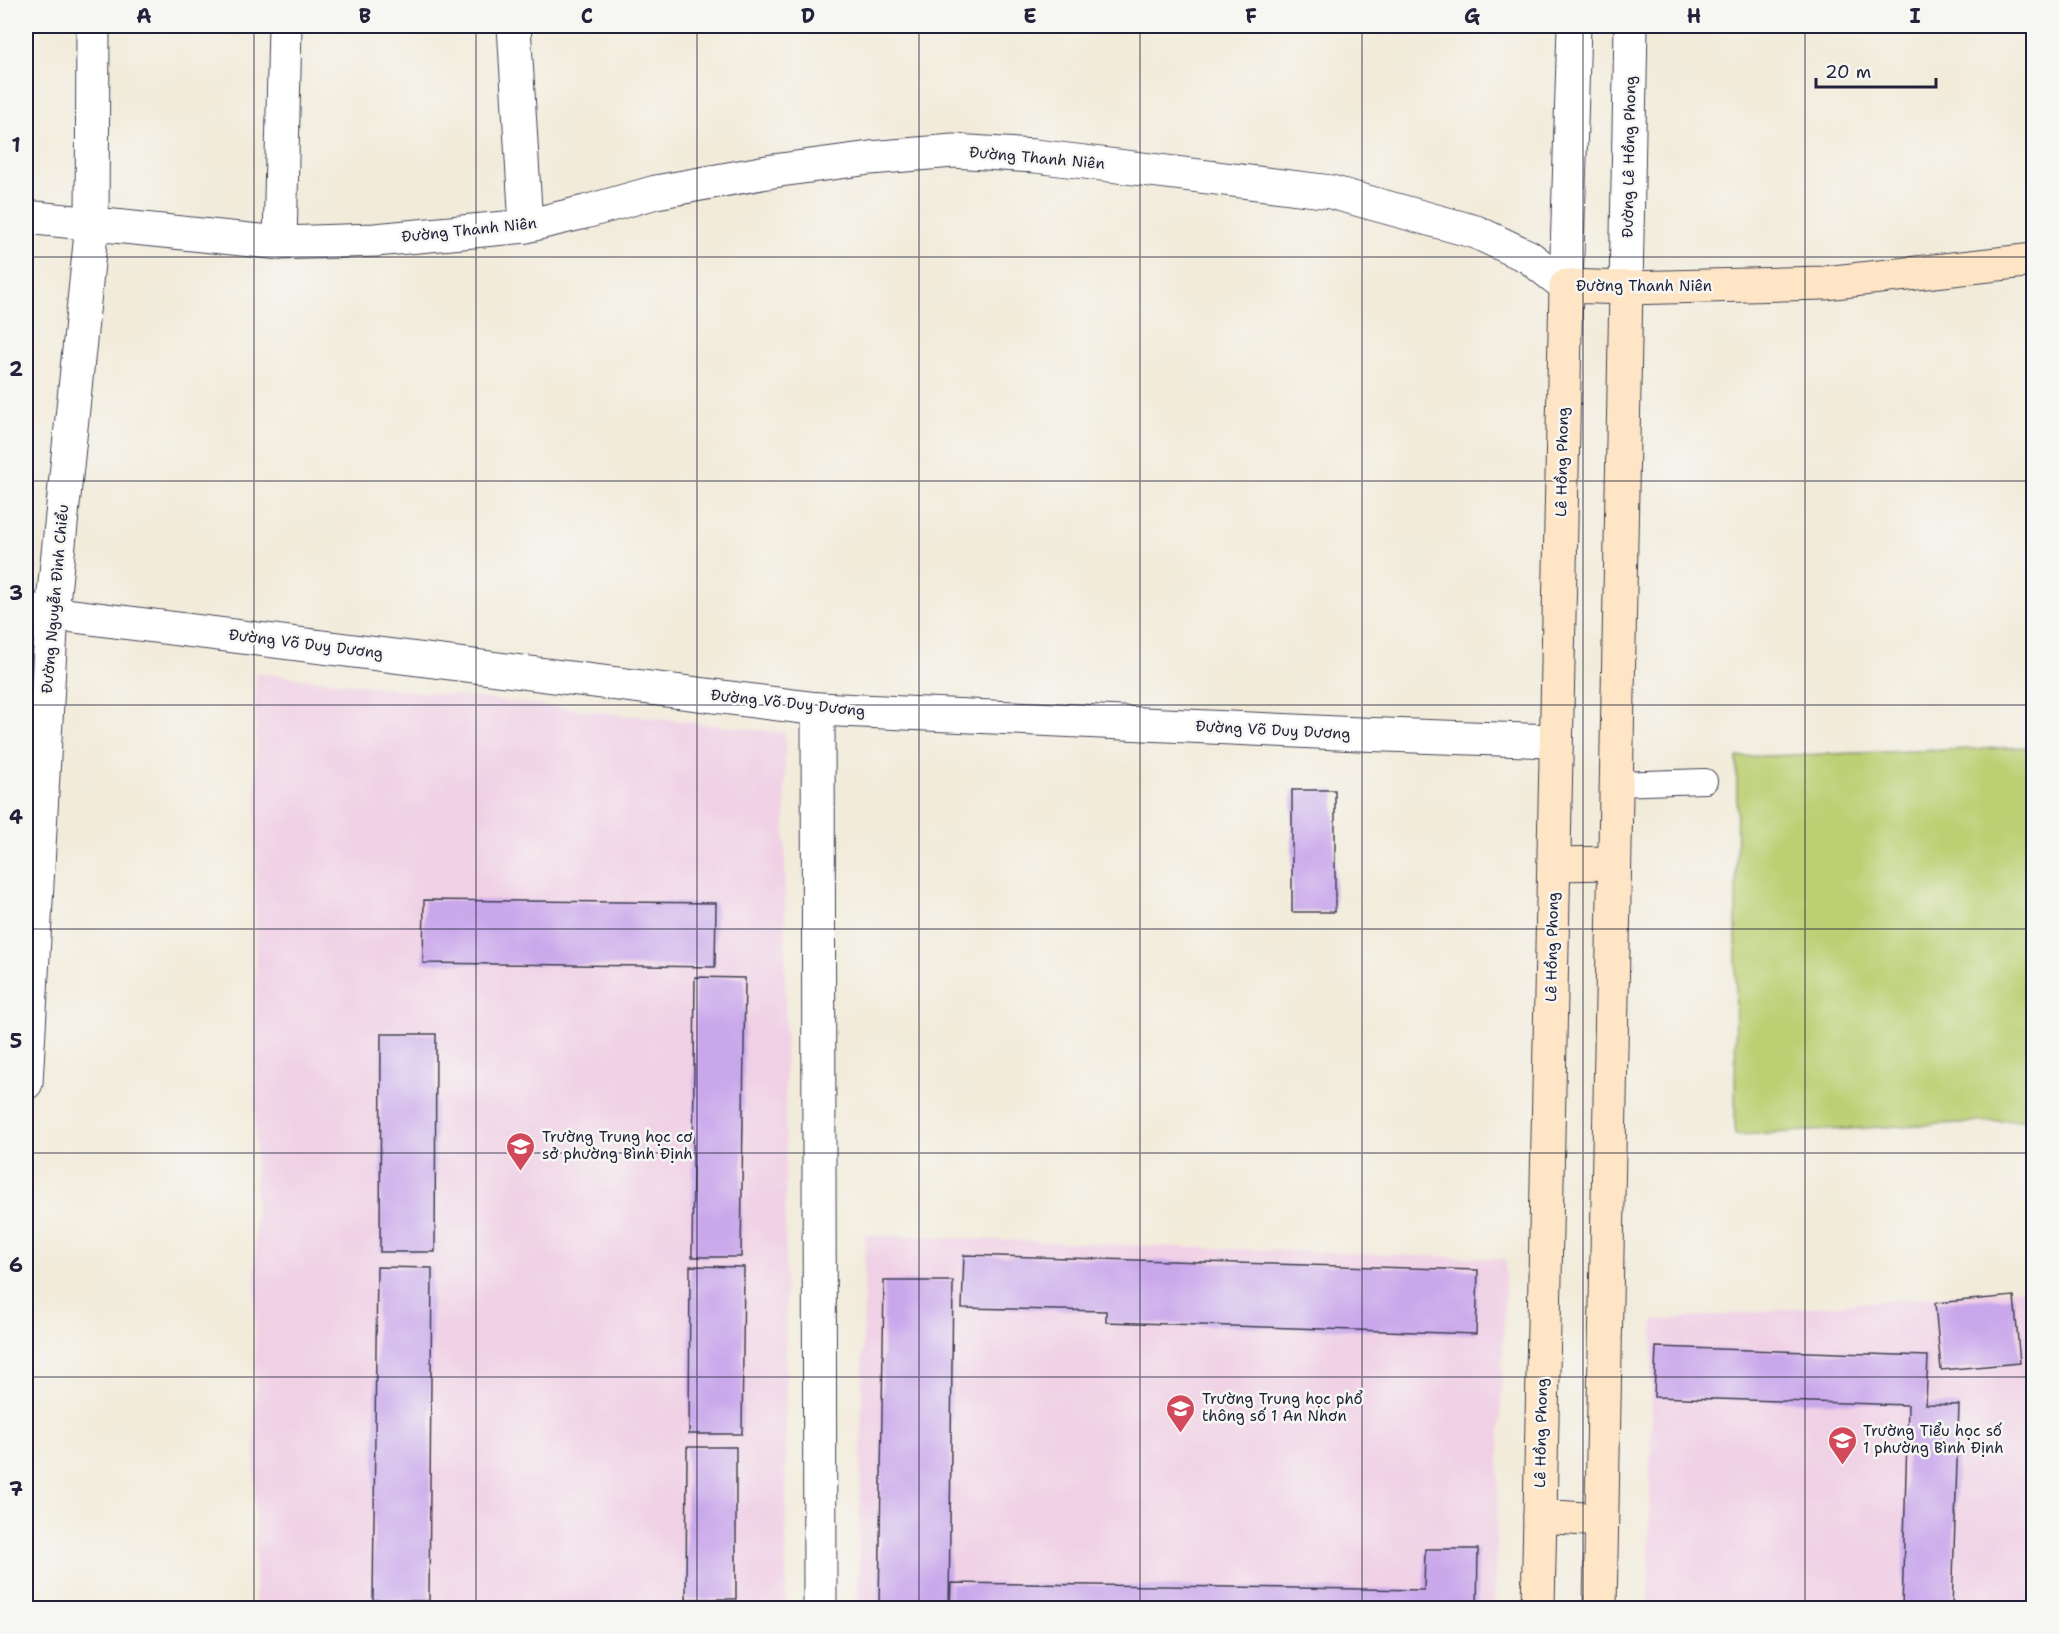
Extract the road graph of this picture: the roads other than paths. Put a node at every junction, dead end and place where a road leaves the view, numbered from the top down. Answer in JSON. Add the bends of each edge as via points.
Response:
{"nodes":[{"id":1,"x":93,"y":26,"type":"edge"},
{"id":2,"x":285,"y":26,"type":"edge"},
{"id":3,"x":514,"y":26,"type":"edge"},
{"id":4,"x":1574,"y":26,"type":"edge"},
{"id":5,"x":1631,"y":26,"type":"edge"},
{"id":6,"x":26,"y":217,"type":"edge"},
{"id":7,"x":92,"y":224,"type":"junction"},
{"id":8,"x":526,"y":226,"type":"junction"},
{"id":9,"x":280,"y":243,"type":"junction"},
{"id":10,"x":2034,"y":260,"type":"edge"},
{"id":11,"x":1566,"y":286,"type":"junction"},
{"id":12,"x":1626,"y":288,"type":"junction"},
{"id":13,"x":39,"y":611,"type":"edge"},
{"id":14,"x":818,"y":709,"type":"junction"},
{"id":15,"x":1555,"y":741,"type":"junction"},
{"id":16,"x":1706,"y":781,"type":"dead end"},
{"id":17,"x":1616,"y":784,"type":"junction"},
{"id":18,"x":1614,"y":863,"type":"junction"},
{"id":19,"x":1554,"y":864,"type":"junction"},
{"id":20,"x":26,"y":1083,"type":"edge"},
{"id":21,"x":1540,"y":1516,"type":"junction"},
{"id":22,"x":1600,"y":1520,"type":"junction"},
{"id":23,"x":820,"y":1608,"type":"edge"},
{"id":24,"x":1538,"y":1608,"type":"edge"},
{"id":25,"x":1600,"y":1608,"type":"edge"}],
"edges":[{"from":1,"to":7,"type":"street","name":"Đường Nguyễn Đình Chiểu"},
{"from":2,"to":9,"type":"street"},
{"from":3,"to":8,"type":"street"},
{"from":4,"to":11,"type":"street"},
{"from":5,"to":12,"type":"street","name":"Đường Lê Hồng Phong"},
{"from":6,"to":7,"type":"street","name":"Đường Thanh Niên"},
{"from":7,"to":9,"type":"street","name":"Đường Thanh Niên"},
{"from":7,"to":13,"type":"street","name":"Đường Nguyễn Đình Chiểu"},
{"from":8,"to":9,"type":"street","name":"Đường Thanh Niên","via":[[375,240]]},
{"from":8,"to":11,"type":"street","name":"Đường Thanh Niên","via":[[656,192],[773,171],[953,151],[1047,158],[1331,192],[1476,232],[1529,257]]},
{"from":10,"to":12,"type":"main road","name":"Đường Thanh Niên","via":[[1825,283]]},
{"from":11,"to":12,"type":"main road","name":"Đường Thanh Niên"},
{"from":11,"to":15,"type":"main road","name":"Lê Hồng Phong"},
{"from":12,"to":17,"type":"main road"},
{"from":13,"to":14,"type":"street","name":"Đường Võ Duy Dương"},
{"from":13,"to":20,"type":"street","name":"Đường Nguyễn Đình Chiểu"},
{"from":14,"to":15,"type":"street","name":"Đường Võ Duy Dương"},
{"from":14,"to":23,"type":"street"},
{"from":15,"to":19,"type":"main road","name":"Lê Hồng Phong"},
{"from":16,"to":17,"type":"lane"},
{"from":17,"to":18,"type":"main road"},
{"from":18,"to":19,"type":"main road"},
{"from":18,"to":22,"type":"main road"},
{"from":19,"to":21,"type":"main road","name":"Lê Hồng Phong"},
{"from":21,"to":22,"type":"main road"},
{"from":21,"to":24,"type":"main road","name":"Lê Hồng Phong"},
{"from":22,"to":25,"type":"main road"}]}
